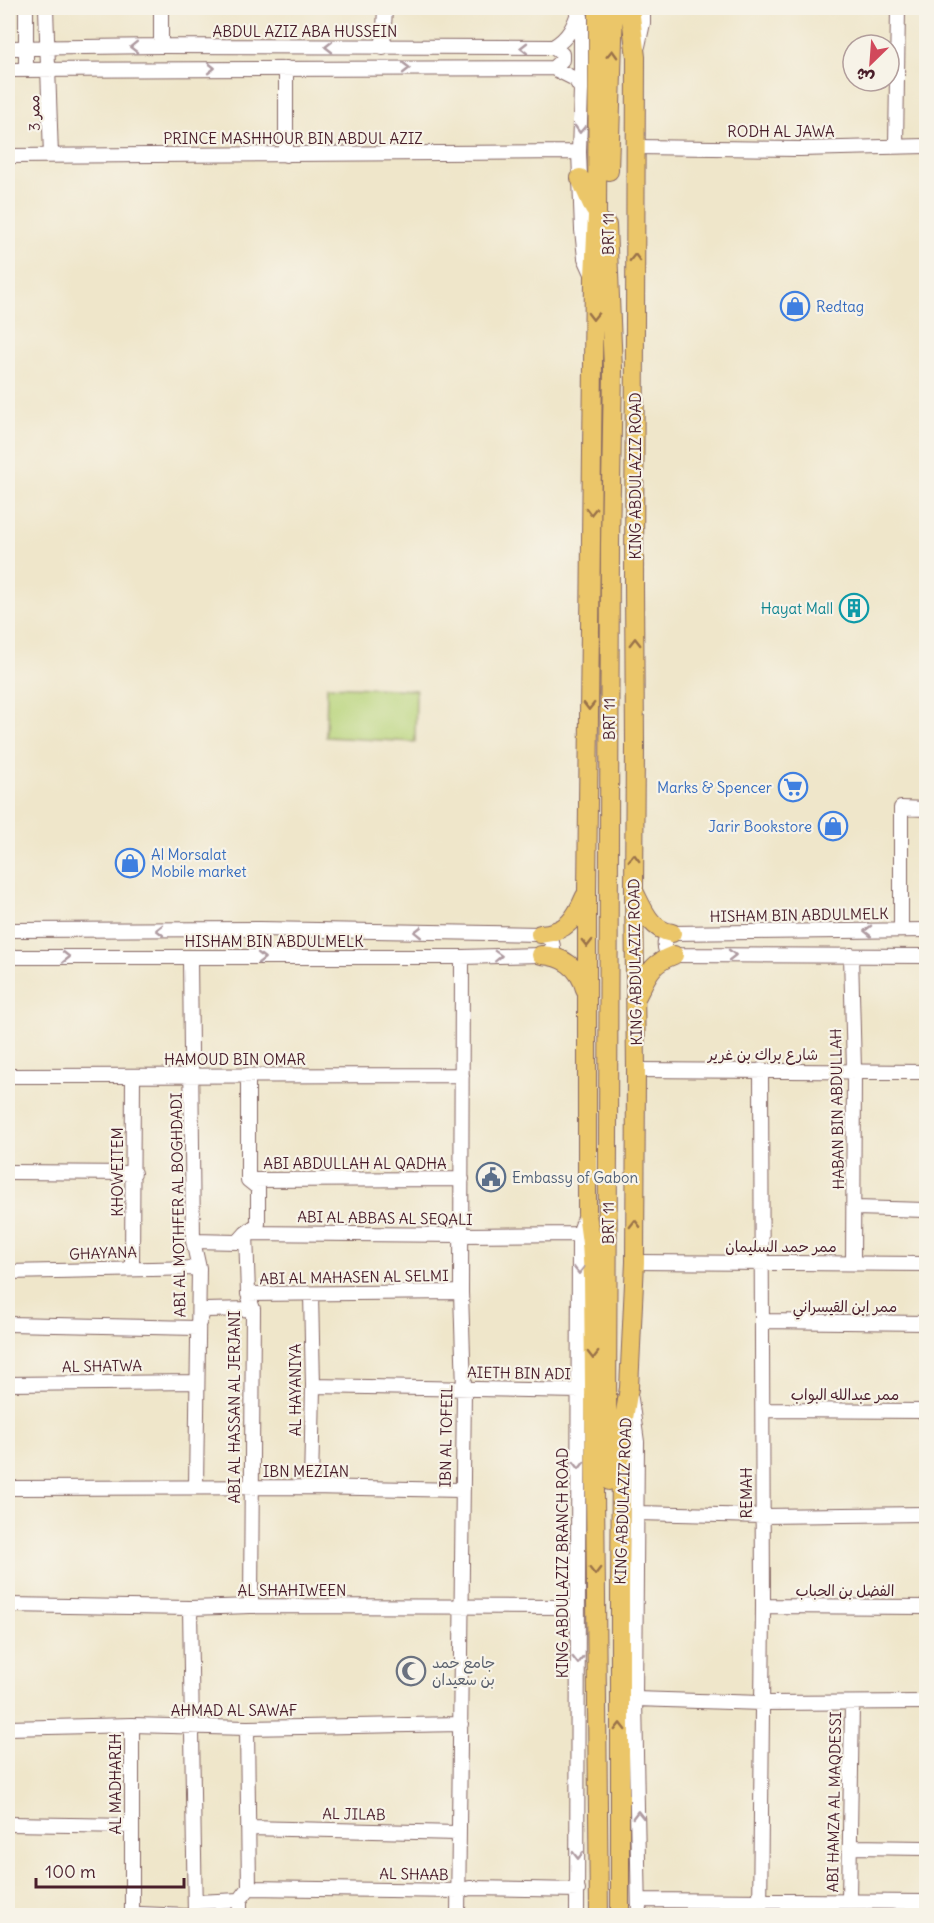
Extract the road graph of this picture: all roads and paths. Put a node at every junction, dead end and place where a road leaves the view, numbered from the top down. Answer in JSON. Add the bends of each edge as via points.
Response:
{"nodes":[{"id":1,"x":26,"y":8,"type":"edge"},
{"id":2,"x":46,"y":8,"type":"edge"},
{"id":3,"x":161,"y":8,"type":"edge"},
{"id":4,"x":385,"y":8,"type":"edge"},
{"id":5,"x":580,"y":8,"type":"edge"},
{"id":6,"x":598,"y":8,"type":"edge"},
{"id":7,"x":614,"y":8,"type":"edge"},
{"id":8,"x":630,"y":8,"type":"edge"},
{"id":9,"x":643,"y":8,"type":"edge"},
{"id":10,"x":898,"y":8,"type":"edge"},
{"id":11,"x":161,"y":46,"type":"junction"},
{"id":12,"x":553,"y":47,"type":"junction"},
{"id":13,"x":8,"y":48,"type":"edge"},
{"id":14,"x":26,"y":48,"type":"junction"},
{"id":15,"x":46,"y":48,"type":"junction"},
{"id":16,"x":383,"y":48,"type":"junction"},
{"id":17,"x":636,"y":57,"type":"junction"},
{"id":18,"x":286,"y":68,"type":"junction"},
{"id":19,"x":553,"y":68,"type":"junction"},
{"id":20,"x":26,"y":69,"type":"junction"},
{"id":21,"x":47,"y":69,"type":"junction"},
{"id":22,"x":8,"y":70,"type":"edge"},
{"id":23,"x":581,"y":89,"type":"junction"},
{"id":24,"x":896,"y":146,"type":"junction"},
{"id":25,"x":927,"y":146,"type":"edge"},
{"id":26,"x":635,"y":147,"type":"junction"},
{"id":27,"x":579,"y":152,"type":"junction"},
{"id":28,"x":286,"y":155,"type":"junction"},
{"id":29,"x":8,"y":156,"type":"edge"},
{"id":30,"x":51,"y":156,"type":"junction"},
{"id":31,"x":580,"y":178,"type":"junction"},
{"id":32,"x":597,"y":216,"type":"junction"},
{"id":33,"x":607,"y":239,"type":"junction"},
{"id":34,"x":594,"y":276,"type":"junction"},
{"id":35,"x":927,"y":808,"type":"edge"},
{"id":36,"x":634,"y":890,"type":"junction"},
{"id":37,"x":587,"y":892,"type":"junction"},
{"id":38,"x":8,"y":930,"type":"edge"},
{"id":39,"x":901,"y":930,"type":"junction"},
{"id":40,"x":927,"y":930,"type":"edge"},
{"id":41,"x":672,"y":933,"type":"junction"},
{"id":42,"x":540,"y":934,"type":"junction"},
{"id":43,"x":541,"y":955,"type":"junction"},
{"id":44,"x":674,"y":955,"type":"junction"},
{"id":45,"x":851,"y":955,"type":"junction"},
{"id":46,"x":927,"y":956,"type":"edge"},
{"id":47,"x":8,"y":957,"type":"edge"},
{"id":48,"x":462,"y":957,"type":"junction"},
{"id":49,"x":190,"y":958,"type":"junction"},
{"id":50,"x":588,"y":998,"type":"junction"},
{"id":51,"x":635,"y":1001,"type":"junction"},
{"id":52,"x":636,"y":1070,"type":"junction"},
{"id":53,"x":761,"y":1070,"type":"junction"},
{"id":54,"x":854,"y":1070,"type":"junction"},
{"id":55,"x":927,"y":1072,"type":"edge"},
{"id":56,"x":192,"y":1074,"type":"junction"},
{"id":57,"x":248,"y":1075,"type":"junction"},
{"id":58,"x":462,"y":1075,"type":"junction"},
{"id":59,"x":8,"y":1076,"type":"edge"},
{"id":60,"x":133,"y":1076,"type":"junction"},
{"id":61,"x":8,"y":1172,"type":"edge"},
{"id":62,"x":134,"y":1173,"type":"junction"},
{"id":63,"x":462,"y":1179,"type":"junction"},
{"id":64,"x":248,"y":1180,"type":"junction"},
{"id":65,"x":855,"y":1208,"type":"junction"},
{"id":66,"x":927,"y":1210,"type":"edge"},
{"id":67,"x":587,"y":1213,"type":"junction"},
{"id":68,"x":246,"y":1233,"type":"junction"},
{"id":69,"x":579,"y":1234,"type":"junction"},
{"id":70,"x":461,"y":1235,"type":"junction"},
{"id":71,"x":194,"y":1241,"type":"junction"},
{"id":72,"x":635,"y":1262,"type":"junction"},
{"id":73,"x":761,"y":1262,"type":"junction"},
{"id":74,"x":853,"y":1263,"type":"junction"},
{"id":75,"x":927,"y":1264,"type":"edge"},
{"id":76,"x":132,"y":1268,"type":"junction"},
{"id":77,"x":199,"y":1268,"type":"junction"},
{"id":78,"x":8,"y":1272,"type":"edge"},
{"id":79,"x":461,"y":1292,"type":"junction"},
{"id":80,"x":248,"y":1294,"type":"junction"},
{"id":81,"x":311,"y":1294,"type":"junction"},
{"id":82,"x":254,"y":1309,"type":"junction"},
{"id":83,"x":763,"y":1321,"type":"junction"},
{"id":84,"x":927,"y":1323,"type":"edge"},
{"id":85,"x":8,"y":1324,"type":"edge"},
{"id":86,"x":197,"y":1328,"type":"junction"},
{"id":87,"x":197,"y":1382,"type":"junction"},
{"id":88,"x":8,"y":1384,"type":"edge"},
{"id":89,"x":313,"y":1386,"type":"junction"},
{"id":90,"x":629,"y":1388,"type":"junction"},
{"id":91,"x":464,"y":1389,"type":"junction"},
{"id":92,"x":580,"y":1391,"type":"junction"},
{"id":93,"x":763,"y":1410,"type":"junction"},
{"id":94,"x":927,"y":1411,"type":"edge"},
{"id":95,"x":607,"y":1431,"type":"junction"},
{"id":96,"x":311,"y":1486,"type":"junction"},
{"id":97,"x":196,"y":1487,"type":"junction"},
{"id":98,"x":250,"y":1487,"type":"junction"},
{"id":99,"x":8,"y":1488,"type":"edge"},
{"id":100,"x":461,"y":1490,"type":"junction"},
{"id":101,"x":637,"y":1513,"type":"junction"},
{"id":102,"x":927,"y":1514,"type":"edge"},
{"id":103,"x":762,"y":1516,"type":"junction"},
{"id":104,"x":595,"y":1536,"type":"junction"},
{"id":105,"x":620,"y":1593,"type":"junction"},
{"id":106,"x":8,"y":1605,"type":"edge"},
{"id":107,"x":461,"y":1605,"type":"junction"},
{"id":108,"x":250,"y":1606,"type":"junction"},
{"id":109,"x":763,"y":1606,"type":"junction"},
{"id":110,"x":578,"y":1607,"type":"junction"},
{"id":111,"x":927,"y":1607,"type":"edge"},
{"id":112,"x":190,"y":1608,"type":"junction"},
{"id":113,"x":635,"y":1699,"type":"junction"},
{"id":114,"x":927,"y":1702,"type":"edge"},
{"id":115,"x":762,"y":1703,"type":"junction"},
{"id":116,"x":852,"y":1703,"type":"junction"},
{"id":117,"x":461,"y":1724,"type":"junction"},
{"id":118,"x":132,"y":1725,"type":"junction"},
{"id":119,"x":192,"y":1726,"type":"junction"},
{"id":120,"x":8,"y":1728,"type":"edge"},
{"id":121,"x":247,"y":1728,"type":"junction"},
{"id":122,"x":8,"y":1824,"type":"edge"},
{"id":123,"x":132,"y":1826,"type":"junction"},
{"id":124,"x":248,"y":1828,"type":"junction"},
{"id":125,"x":459,"y":1833,"type":"junction"},
{"id":126,"x":851,"y":1847,"type":"junction"},
{"id":127,"x":927,"y":1848,"type":"edge"},
{"id":128,"x":249,"y":1888,"type":"junction"},
{"id":129,"x":578,"y":1890,"type":"junction"},
{"id":130,"x":459,"y":1891,"type":"junction"},
{"id":131,"x":240,"y":1900,"type":"junction"},
{"id":132,"x":639,"y":1900,"type":"junction"},
{"id":133,"x":760,"y":1900,"type":"junction"},
{"id":134,"x":849,"y":1901,"type":"junction"},
{"id":135,"x":927,"y":1902,"type":"edge"},
{"id":136,"x":196,"y":1909,"type":"edge"},
{"id":137,"x":132,"y":1916,"type":"edge"},
{"id":138,"x":138,"y":1916,"type":"edge"},
{"id":139,"x":187,"y":1916,"type":"edge"},
{"id":140,"x":240,"y":1916,"type":"edge"},
{"id":141,"x":458,"y":1916,"type":"edge"},
{"id":142,"x":577,"y":1916,"type":"edge"},
{"id":143,"x":599,"y":1916,"type":"edge"},
{"id":144,"x":620,"y":1916,"type":"edge"},
{"id":145,"x":639,"y":1916,"type":"edge"},
{"id":146,"x":760,"y":1916,"type":"edge"}],
"edges":[{"from":1,"to":14,"type":"street"},
{"from":2,"to":15,"type":"street","name":"ممر 3"},
{"from":3,"to":11,"type":"street"},
{"from":4,"to":16,"type":"street"},
{"from":5,"to":12,"type":"street","via":[[568,37]]},
{"from":5,"to":23,"type":"street"},
{"from":6,"to":32,"type":"main road","name":"KING ABDULAZIZ ROAD"},
{"from":33,"to":7,"type":"main road","name":"BRT 11","one_way":true},
{"from":8,"to":17,"type":"main road","name":"KING ABDULAZIZ ROAD"},
{"from":9,"to":17,"type":"street"},
{"from":10,"to":24,"type":"street"},
{"from":11,"to":15,"type":"street","name":"ABDUL AZIZ ABA HUSSEIN","one_way":true},
{"from":16,"to":11,"type":"street","name":"ABDUL AZIZ ABA HUSSEIN","one_way":true},
{"from":12,"to":16,"type":"street","name":"ABDUL AZIZ ABA HUSSEIN","one_way":true},
{"from":12,"to":19,"type":"street","via":[[562,54],[562,60]]},
{"from":13,"to":14,"type":"street","name":"ABDUL AZIZ ABA HUSSEIN"},
{"from":14,"to":15,"type":"street","name":"ABDUL AZIZ ABA HUSSEIN"},
{"from":14,"to":20,"type":"street"},
{"from":15,"to":21,"type":"street","name":"ممر 3"},
{"from":17,"to":26,"type":"main road","name":"KING ABDULAZIZ ROAD"},
{"from":18,"to":19,"type":"street","one_way":true},
{"from":21,"to":18,"type":"street","one_way":true},
{"from":18,"to":28,"type":"street"},
{"from":19,"to":23,"type":"street","via":[[574,79]]},
{"from":20,"to":21,"type":"street"},
{"from":20,"to":22,"type":"street"},
{"from":21,"to":30,"type":"street","name":"ممر 3"},
{"from":23,"to":27,"type":"street","one_way":true},
{"from":24,"to":25,"type":"street","name":"RODH AL JAWA"},
{"from":24,"to":26,"type":"street","name":"RODH AL JAWA"},
{"from":36,"to":26,"type":"main road","name":"KING ABDULAZIZ ROAD","one_way":true},
{"from":27,"to":28,"type":"street","name":"PRINCE MASHHOUR BIN ABDUL AZIZ"},
{"from":27,"to":31,"type":"street"},
{"from":28,"to":30,"type":"street","name":"PRINCE MASHHOUR BIN ABDUL AZIZ"},
{"from":29,"to":30,"type":"street","name":"PRINCE MASHHOUR BIN ABDUL AZIZ"},
{"from":31,"to":32,"type":"main road"},
{"from":31,"to":34,"type":"street","via":[[583,249]]},
{"from":32,"to":33,"type":"main road"},
{"from":32,"to":34,"type":"main road","name":"KING ABDULAZIZ ROAD"},
{"from":33,"to":95,"type":"main road","name":"BRT 11","via":[[613,369]]},
{"from":34,"to":37,"type":"main road","name":"KING ABDULAZIZ ROAD","one_way":true},
{"from":35,"to":39,"type":"street","via":[[901,808]]},
{"from":36,"to":41,"type":"main road","via":[[655,927]]},
{"from":36,"to":51,"type":"main road","name":"KING ABDULAZIZ ROAD"},
{"from":37,"to":42,"type":"main road","via":[[573,921]]},
{"from":37,"to":50,"type":"main road","name":"KING ABDULAZIZ ROAD","one_way":true},
{"from":42,"to":38,"type":"street","name":"HISHAM BIN ABDULMELK","one_way":true},
{"from":39,"to":40,"type":"street","name":"HISHAM BIN ABDULMELK"},
{"from":39,"to":41,"type":"street","name":"HISHAM BIN ABDULMELK","one_way":true},
{"from":41,"to":44,"type":"street","via":[[664,946]]},
{"from":42,"to":43,"type":"street","via":[[553,944]]},
{"from":48,"to":43,"type":"street","name":"HISHAM BIN ABDULMELK","one_way":true},
{"from":43,"to":50,"type":"main road","via":[[561,959],[573,967],[582,977]]},
{"from":44,"to":45,"type":"street","one_way":true},
{"from":44,"to":51,"type":"main road","via":[[652,968]]},
{"from":45,"to":46,"type":"street"},
{"from":45,"to":54,"type":"street","name":"HABAN BIN ABDULLAH"},
{"from":47,"to":49,"type":"street","name":"HISHAM BIN ABDULMELK","one_way":true},
{"from":49,"to":48,"type":"street","name":"HISHAM BIN ABDULMELK","one_way":true},
{"from":48,"to":58,"type":"street","name":"IBN AL TOFEIL"},
{"from":49,"to":56,"type":"street","name":"ABI AL MOTHFER AL BOGHDADI"},
{"from":50,"to":67,"type":"main road","name":"KING ABDULAZIZ ROAD"},
{"from":51,"to":52,"type":"main road","name":"KING ABDULAZIZ ROAD"},
{"from":52,"to":53,"type":"street","name":"شارع براك بن غرير"},
{"from":72,"to":52,"type":"main road","name":"KING ABDULAZIZ ROAD","one_way":true},
{"from":53,"to":54,"type":"street","name":"شارع براك بن غرير"},
{"from":53,"to":73,"type":"street","name":"REMAH"},
{"from":54,"to":55,"type":"street","name":"شارع براك بن غرير"},
{"from":54,"to":65,"type":"street","name":"HABAN BIN ABDULLAH"},
{"from":56,"to":57,"type":"street","name":"HAMOUD BIN OMAR"},
{"from":56,"to":60,"type":"street","name":"HAMOUD BIN OMAR"},
{"from":56,"to":71,"type":"street","name":"ABI AL MOTHFER AL BOGHDADI"},
{"from":57,"to":58,"type":"street","name":"HAMOUD BIN OMAR"},
{"from":57,"to":64,"type":"street","name":"ABI AL HASSAN AL JERJANI"},
{"from":58,"to":63,"type":"street","name":"IBN AL TOFEIL"},
{"from":59,"to":60,"type":"street","name":"HAMOUD BIN OMAR"},
{"from":60,"to":62,"type":"street","name":"KHOWEITEM"},
{"from":61,"to":62,"type":"street"},
{"from":62,"to":76,"type":"street","name":"KHOWEITEM"},
{"from":63,"to":64,"type":"street","name":"ABI ABDULLAH AL QADHA"},
{"from":63,"to":70,"type":"street","name":"IBN AL TOFEIL"},
{"from":64,"to":68,"type":"street","name":"ABI AL HASSAN AL JERJANI","via":[[258,1188],[258,1224]]},
{"from":65,"to":66,"type":"street"},
{"from":65,"to":74,"type":"street","name":"HABAN BIN ABDULLAH"},
{"from":67,"to":69,"type":"street","name":"KING ABDULAZIZ BRANCH ROAD"},
{"from":67,"to":104,"type":"main road","name":"KING ABDULAZIZ ROAD","one_way":true,"via":[[593,1277]]},
{"from":68,"to":70,"type":"street","name":"ABI AL ABBAS AL SEQALI"},
{"from":68,"to":71,"type":"street","name":"ABI AL ABBAS AL SEQALI","via":[[238,1242]]},
{"from":68,"to":80,"type":"street","name":"ABI AL HASSAN AL JERJANI"},
{"from":69,"to":70,"type":"street","name":"ABI AL ABBAS AL SEQALI"},
{"from":69,"to":92,"type":"street","name":"KING ABDULAZIZ BRANCH ROAD","one_way":true},
{"from":70,"to":79,"type":"street","name":"IBN AL TOFEIL"},
{"from":71,"to":77,"type":"street","name":"ABI AL MOTHFER AL BOGHDADI"},
{"from":72,"to":73,"type":"street","name":"ممر حمد السليمان"},
{"from":72,"to":90,"type":"main road","name":"KING ABDULAZIZ ROAD"},
{"from":73,"to":74,"type":"street","name":"ممر حمد السليمان"},
{"from":73,"to":83,"type":"street","name":"REMAH"},
{"from":74,"to":75,"type":"street","name":"ممر حمد السليمان"},
{"from":76,"to":77,"type":"street","name":"GHAYANA"},
{"from":76,"to":78,"type":"street","name":"GHAYANA"},
{"from":77,"to":86,"type":"street","name":"ABI AL MOTHFER AL BOGHDADI"},
{"from":79,"to":81,"type":"street","name":"ABI AL MAHASEN AL SELMI"},
{"from":79,"to":91,"type":"street","name":"IBN AL TOFEIL"},
{"from":80,"to":81,"type":"street","name":"ABI AL MAHASEN AL SELMI"},
{"from":80,"to":82,"type":"street","name":"ABI AL HASSAN AL JERJANI"},
{"from":81,"to":89,"type":"street","name":"AL HAYANIYA"},
{"from":82,"to":86,"type":"street","name":"ABI AL MAHASEN AL SELMI","via":[[204,1310]]},
{"from":82,"to":98,"type":"street","name":"ABI AL HASSAN AL JERJANI"},
{"from":83,"to":84,"type":"street","name":"ممر ابن القيسراني"},
{"from":83,"to":93,"type":"street","name":"REMAH"},
{"from":85,"to":86,"type":"street"},
{"from":86,"to":87,"type":"street","name":"ABI AL MOTHFER AL BOGHDADI"},
{"from":87,"to":88,"type":"street","name":"AL SHATWA"},
{"from":87,"to":97,"type":"street","name":"ABI AL MOTHFER AL BOGHDADI"},
{"from":89,"to":91,"type":"street","name":"AIETH BIN ADI"},
{"from":89,"to":96,"type":"street","name":"AL HAYANIYA"},
{"from":90,"to":101,"type":"street","via":[[637,1442]]},
{"from":90,"to":105,"type":"main road","name":"KING ABDULAZIZ ROAD","via":[[621,1458]]},
{"from":91,"to":92,"type":"street","name":"AIETH BIN ADI"},
{"from":91,"to":100,"type":"street","name":"IBN AL TOFEIL"},
{"from":92,"to":110,"type":"street","name":"KING ABDULAZIZ BRANCH ROAD","one_way":true},
{"from":93,"to":94,"type":"street","name":"ممر عبدالله البواب"},
{"from":93,"to":103,"type":"street","name":"REMAH"},
{"from":95,"to":104,"type":"main road","name":"BRT 11","via":[[603,1515]]},
{"from":95,"to":105,"type":"main road","name":"BRT 11","via":[[610,1533]]},
{"from":96,"to":98,"type":"street","name":"IBN MEZIAN"},
{"from":96,"to":100,"type":"street","name":"IBN MEZIAN"},
{"from":97,"to":98,"type":"street","name":"IBN MEZIAN"},
{"from":97,"to":99,"type":"street","name":"IBN MEZIAN"},
{"from":98,"to":108,"type":"street","name":"ABI AL HASSAN AL JERJANI"},
{"from":100,"to":107,"type":"street","name":"IBN AL TOFEIL"},
{"from":101,"to":103,"type":"street"},
{"from":101,"to":113,"type":"street"},
{"from":102,"to":103,"type":"street"},
{"from":103,"to":109,"type":"street","name":"REMAH"},
{"from":104,"to":143,"type":"main road","name":"KING ABDULAZIZ ROAD","one_way":true},
{"from":144,"to":105,"type":"main road","name":"KING ABDULAZIZ ROAD","one_way":true},
{"from":106,"to":112,"type":"street","name":"AL SHAHIWEEN"},
{"from":107,"to":108,"type":"street","name":"AL SHAHIWEEN"},
{"from":107,"to":110,"type":"street","name":"AL SHAHIWEEN"},
{"from":107,"to":117,"type":"street","name":"IBN AL TOFEIL"},
{"from":108,"to":112,"type":"street","name":"AL SHAHIWEEN"},
{"from":109,"to":111,"type":"street","name":"الفضل بن الحباب"},
{"from":109,"to":115,"type":"street","name":"REMAH"},
{"from":110,"to":129,"type":"street","name":"KING ABDULAZIZ BRANCH ROAD","one_way":true},
{"from":112,"to":119,"type":"street"},
{"from":113,"to":115,"type":"street"},
{"from":132,"to":113,"type":"street","one_way":true},
{"from":114,"to":116,"type":"street"},
{"from":115,"to":116,"type":"street"},
{"from":115,"to":133,"type":"street","name":"REMAH"},
{"from":116,"to":126,"type":"street","name":"ABI HAMZA AL MAQDESSI"},
{"from":117,"to":121,"type":"street","name":"AHMAD AL SAWAF"},
{"from":117,"to":125,"type":"street","name":"IBN AL TOFEIL"},
{"from":118,"to":119,"type":"street","name":"AHMAD AL SAWAF"},
{"from":118,"to":120,"type":"street","name":"AHMAD AL SAWAF"},
{"from":118,"to":123,"type":"street","name":"AL MADHARIH"},
{"from":119,"to":121,"type":"street","name":"AHMAD AL SAWAF"},
{"from":119,"to":136,"type":"street"},
{"from":121,"to":124,"type":"street"},
{"from":122,"to":123,"type":"street"},
{"from":123,"to":137,"type":"street","name":"AL MADHARIH"},
{"from":124,"to":125,"type":"street","name":"AL JILAB"},
{"from":124,"to":128,"type":"street"},
{"from":125,"to":130,"type":"street","name":"IBN AL TOFEIL"},
{"from":126,"to":127,"type":"street"},
{"from":126,"to":134,"type":"street","name":"ABI HAMZA AL MAQDESSI"},
{"from":128,"to":130,"type":"street","name":"AL SHAAB"},
{"from":128,"to":131,"type":"street"},
{"from":129,"to":130,"type":"street","name":"AL SHAAB"},
{"from":129,"to":142,"type":"street","name":"KING ABDULAZIZ BRANCH ROAD"},
{"from":130,"to":141,"type":"street","name":"IBN AL TOFEIL"},
{"from":131,"to":136,"type":"street"},
{"from":131,"to":140,"type":"street"},
{"from":132,"to":133,"type":"street"},
{"from":132,"to":145,"type":"street"},
{"from":133,"to":134,"type":"street"},
{"from":133,"to":146,"type":"street","name":"REMAH"},
{"from":134,"to":135,"type":"street"},
{"from":138,"to":139,"type":"street"}]}
